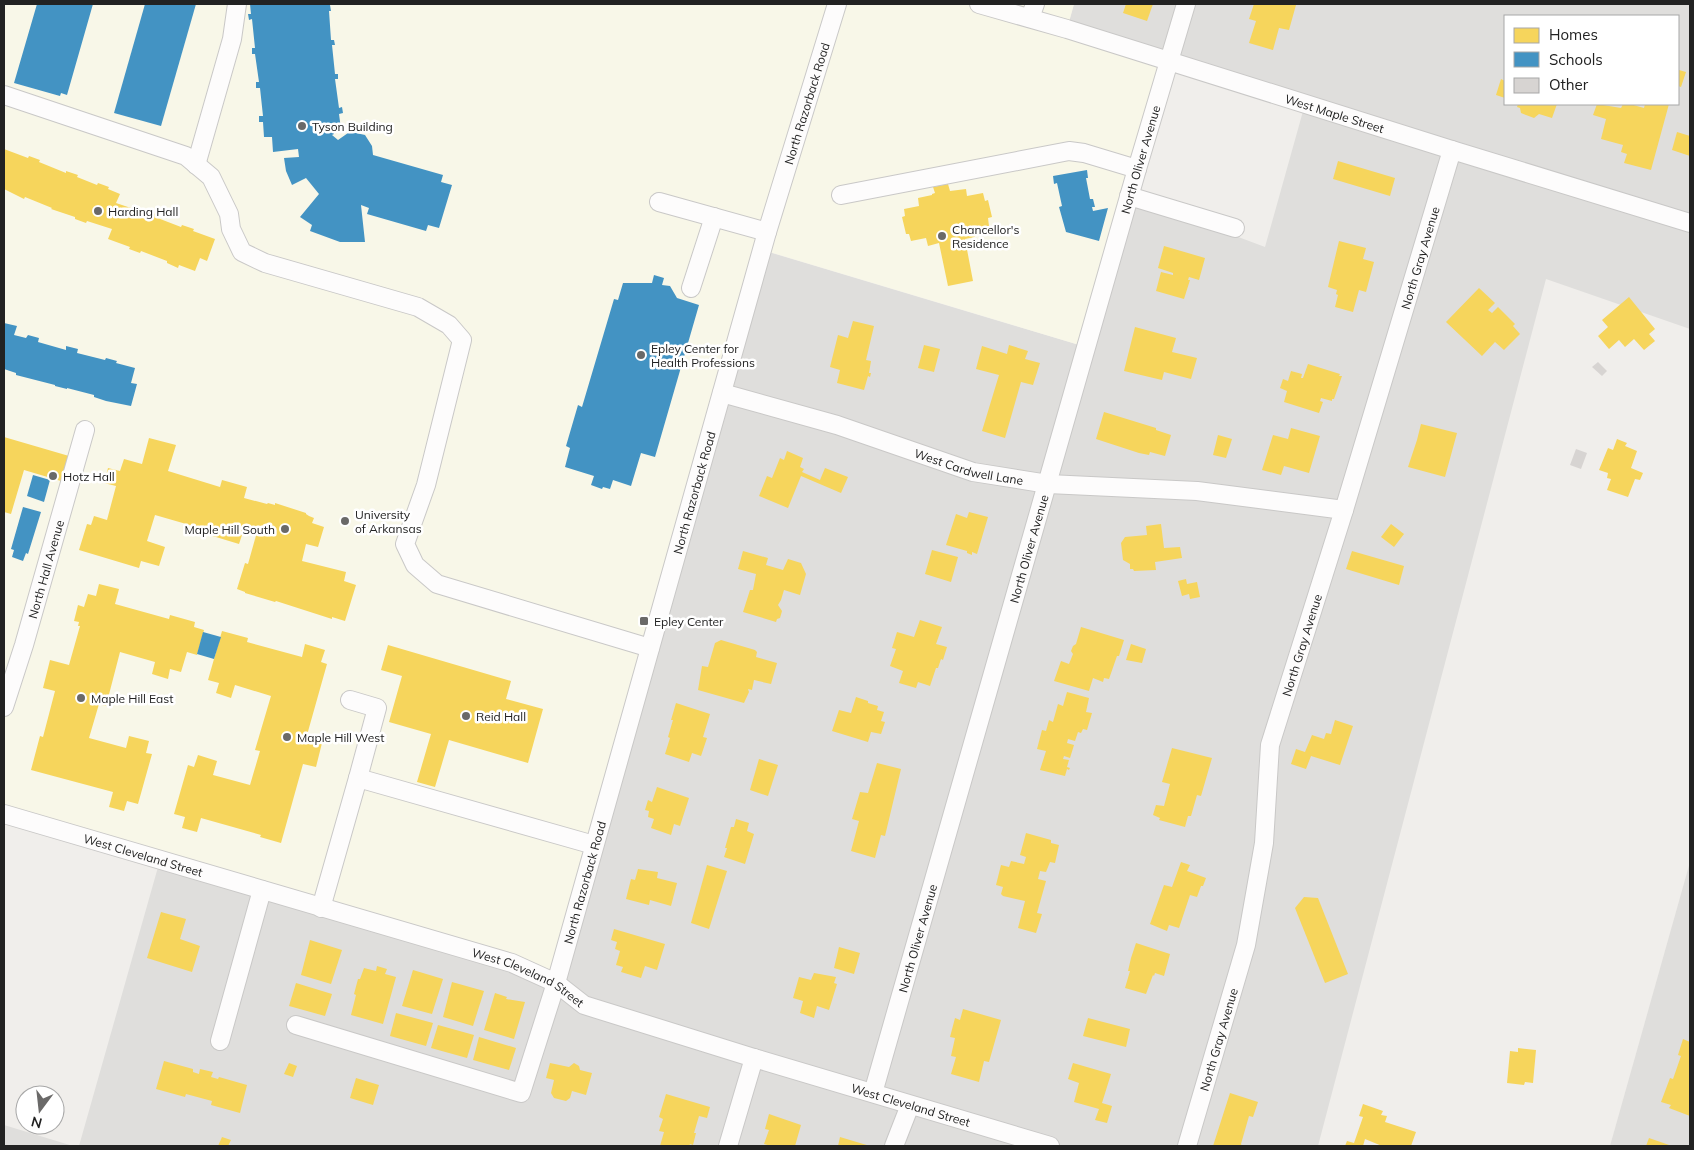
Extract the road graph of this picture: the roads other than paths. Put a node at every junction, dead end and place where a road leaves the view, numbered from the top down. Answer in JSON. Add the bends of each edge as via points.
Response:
{"nodes":[{"id":1,"x":237,"y":4,"type":"edge"},
{"id":2,"x":837,"y":4,"type":"edge"},
{"id":3,"x":979,"y":4,"type":"edge"},
{"id":4,"x":1186,"y":4,"type":"edge"},
{"id":5,"x":1032,"y":11,"type":"edge"},
{"id":6,"x":1169,"y":61,"type":"junction"},
{"id":7,"x":4,"y":95,"type":"edge"},
{"id":8,"x":1452,"y":150,"type":"junction"},
{"id":9,"x":196,"y":165,"type":"junction"},
{"id":10,"x":1137,"y":169,"type":"junction"},
{"id":11,"x":841,"y":195,"type":"dead end"},
{"id":12,"x":1129,"y":196,"type":"junction"},
{"id":13,"x":659,"y":202,"type":"dead end"},
{"id":14,"x":714,"y":217,"type":"junction"},
{"id":15,"x":1690,"y":223,"type":"edge"},
{"id":16,"x":1235,"y":228,"type":"dead end"},
{"id":17,"x":767,"y":232,"type":"junction"},
{"id":18,"x":691,"y":288,"type":"dead end"},
{"id":19,"x":722,"y":393,"type":"junction"},
{"id":20,"x":85,"y":430,"type":"dead end"},
{"id":21,"x":1048,"y":484,"type":"junction"},
{"id":22,"x":1344,"y":510,"type":"junction"},
{"id":23,"x":650,"y":648,"type":"junction"},
{"id":24,"x":350,"y":700,"type":"dead end"},
{"id":25,"x":4,"y":707,"type":"edge"},
{"id":26,"x":358,"y":778,"type":"junction"},
{"id":27,"x":4,"y":814,"type":"edge"},
{"id":28,"x":594,"y":846,"type":"junction"},
{"id":29,"x":262,"y":890,"type":"junction"},
{"id":30,"x":322,"y":908,"type":"junction"},
{"id":31,"x":556,"y":983,"type":"junction"},
{"id":32,"x":296,"y":1025,"type":"dead end"},
{"id":33,"x":220,"y":1041,"type":"dead end"},
{"id":34,"x":754,"y":1058,"type":"junction"},
{"id":35,"x":873,"y":1094,"type":"junction"},
{"id":36,"x":910,"y":1105,"type":"junction"},
{"id":37,"x":728,"y":1146,"type":"edge"},
{"id":38,"x":894,"y":1146,"type":"edge"},
{"id":39,"x":1050,"y":1146,"type":"edge"},
{"id":40,"x":1188,"y":1146,"type":"edge"}],
"edges":[{"from":1,"to":9,"type":"street","via":[[232,39]]},
{"from":2,"to":17,"type":"street","name":"North Razorback Road"},
{"from":3,"to":5,"type":"street","name":"West Maple Street"},
{"from":4,"to":6,"type":"street","name":"North Oliver Avenue"},
{"from":5,"to":6,"type":"street","name":"West Maple Street"},
{"from":6,"to":8,"type":"street","name":"West Maple Street"},
{"from":6,"to":10,"type":"street","name":"North Oliver Avenue"},
{"from":7,"to":9,"type":"street","via":[[186,156]]},
{"from":8,"to":15,"type":"street","name":"West Maple Street"},
{"from":8,"to":22,"type":"street","name":"North Gray Avenue"},
{"from":9,"to":23,"type":"street","via":[[210,177],[229,214],[242,252],[265,263],[418,307],[449,325],[462,340],[426,485],[405,544],[415,565],[437,584]]},
{"from":10,"to":11,"type":"street","via":[[1070,151]]},
{"from":10,"to":12,"type":"street","name":"North Oliver Avenue"},
{"from":12,"to":16,"type":"street"},
{"from":12,"to":21,"type":"street","name":"North Oliver Avenue"},
{"from":13,"to":14,"type":"street"},
{"from":14,"to":17,"type":"street"},
{"from":14,"to":18,"type":"street"},
{"from":17,"to":19,"type":"street","name":"North Razorback Road"},
{"from":19,"to":21,"type":"street","name":"West Cardwell Lane","via":[[837,425],[973,472]]},
{"from":19,"to":23,"type":"street","name":"North Razorback Road"},
{"from":20,"to":25,"type":"street","name":"North Hall Avenue"},
{"from":21,"to":22,"type":"street","name":"West Cardwell Lane","via":[[1197,491]]},
{"from":21,"to":35,"type":"street","name":"North Oliver Avenue"},
{"from":22,"to":40,"type":"street","name":"North Gray Avenue","via":[[1270,746],[1264,843],[1246,945]]},
{"from":23,"to":28,"type":"street","name":"North Razorback Road"},
{"from":24,"to":26,"type":"street","via":[[377,708]]},
{"from":26,"to":28,"type":"street"},
{"from":26,"to":30,"type":"street"},
{"from":27,"to":29,"type":"street","name":"West Cleveland Street"},
{"from":28,"to":31,"type":"street","name":"North Razorback Road"},
{"from":29,"to":30,"type":"street","name":"West Cleveland Street"},
{"from":29,"to":33,"type":"street"},
{"from":30,"to":31,"type":"street","name":"West Cleveland Street","via":[[512,963]]},
{"from":31,"to":32,"type":"street","name":"North Razorback Road","via":[[521,1093]]},
{"from":31,"to":34,"type":"street","name":"West Cleveland Street","via":[[584,1004]]},
{"from":34,"to":35,"type":"street","name":"West Cleveland Street"},
{"from":34,"to":37,"type":"street"},
{"from":35,"to":36,"type":"street","name":"West Cleveland Street"},
{"from":36,"to":38,"type":"street"},
{"from":36,"to":39,"type":"street","name":"West Cleveland Street"}]}
